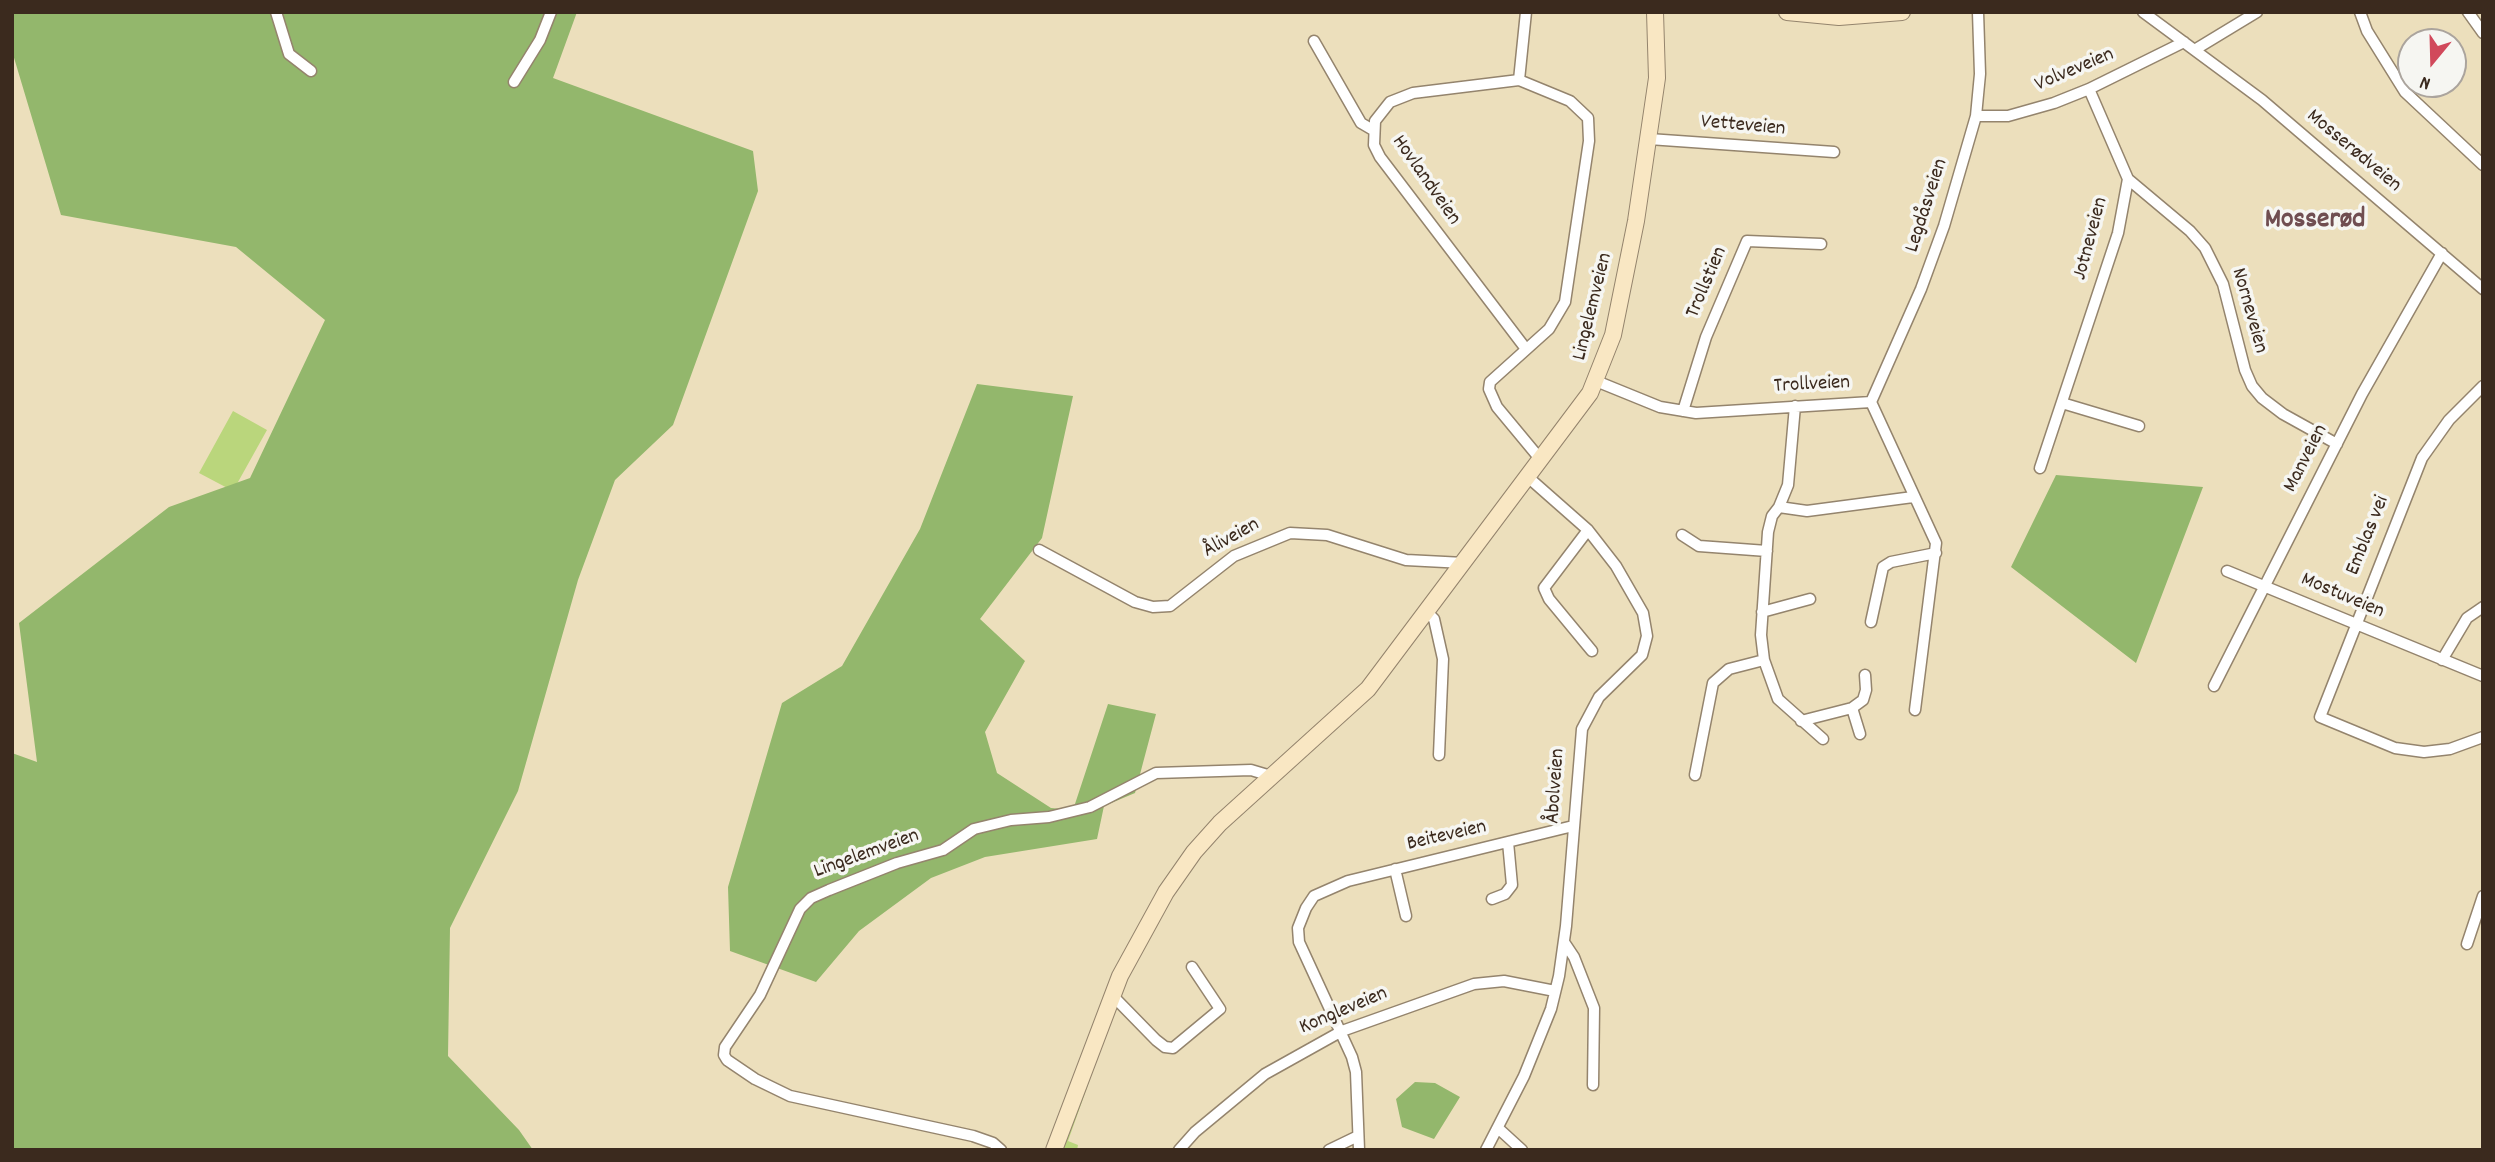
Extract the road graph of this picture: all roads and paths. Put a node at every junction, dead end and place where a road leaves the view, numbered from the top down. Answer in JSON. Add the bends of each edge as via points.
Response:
{"nodes":[{"id":1,"x":276,"y":12,"type":"edge"},
{"id":2,"x":551,"y":12,"type":"edge"},
{"id":3,"x":1526,"y":12,"type":"edge"},
{"id":4,"x":1655,"y":12,"type":"edge"},
{"id":5,"x":1662,"y":12,"type":"edge"},
{"id":6,"x":1787,"y":12,"type":"edge"},
{"id":7,"x":1902,"y":12,"type":"edge"},
{"id":8,"x":1978,"y":12,"type":"edge"},
{"id":9,"x":2143,"y":12,"type":"edge"},
{"id":10,"x":2257,"y":12,"type":"edge"},
{"id":11,"x":2360,"y":12,"type":"edge"},
{"id":12,"x":2468,"y":12,"type":"edge"},
{"id":13,"x":2483,"y":33,"type":"edge"},
{"id":14,"x":1314,"y":41,"type":"dead end"},
{"id":15,"x":2184,"y":42,"type":"junction"},
{"id":16,"x":1657,"y":43,"type":"junction"},
{"id":17,"x":2196,"y":49,"type":"junction"},
{"id":18,"x":311,"y":71,"type":"dead end"},
{"id":19,"x":1518,"y":80,"type":"junction"},
{"id":20,"x":514,"y":82,"type":"dead end"},
{"id":21,"x":2089,"y":89,"type":"junction"},
{"id":22,"x":1976,"y":116,"type":"junction"},
{"id":23,"x":1373,"y":130,"type":"junction"},
{"id":24,"x":1649,"y":139,"type":"junction"},
{"id":25,"x":1835,"y":152,"type":"dead end"},
{"id":26,"x":2483,"y":165,"type":"edge"},
{"id":27,"x":2127,"y":179,"type":"junction"},
{"id":28,"x":1821,"y":244,"type":"dead end"},
{"id":29,"x":2442,"y":253,"type":"junction"},
{"id":30,"x":2483,"y":289,"type":"edge"},
{"id":31,"x":1526,"y":349,"type":"junction"},
{"id":32,"x":1596,"y":382,"type":"junction"},
{"id":33,"x":2483,"y":386,"type":"edge"},
{"id":34,"x":1871,"y":402,"type":"junction"},
{"id":35,"x":2062,"y":402,"type":"junction"},
{"id":36,"x":1794,"y":406,"type":"junction"},
{"id":37,"x":1683,"y":411,"type":"junction"},
{"id":38,"x":2138,"y":426,"type":"dead end"},
{"id":39,"x":2337,"y":444,"type":"junction"},
{"id":40,"x":1541,"y":460,"type":"junction"},
{"id":41,"x":2040,"y":468,"type":"dead end"},
{"id":42,"x":1529,"y":478,"type":"junction"},
{"id":43,"x":1913,"y":498,"type":"junction"},
{"id":44,"x":1779,"y":507,"type":"junction"},
{"id":45,"x":1588,"y":530,"type":"junction"},
{"id":46,"x":1682,"y":535,"type":"dead end"},
{"id":47,"x":1039,"y":550,"type":"dead end"},
{"id":48,"x":1767,"y":551,"type":"junction"},
{"id":49,"x":1936,"y":553,"type":"junction"},
{"id":50,"x":1464,"y":563,"type":"junction"},
{"id":51,"x":2227,"y":571,"type":"dead end"},
{"id":52,"x":2264,"y":585,"type":"junction"},
{"id":53,"x":1810,"y":599,"type":"dead end"},
{"id":54,"x":2483,"y":607,"type":"edge"},
{"id":55,"x":1427,"y":612,"type":"junction"},
{"id":56,"x":1762,"y":612,"type":"junction"},
{"id":57,"x":1871,"y":622,"type":"dead end"},
{"id":58,"x":2355,"y":624,"type":"junction"},
{"id":59,"x":1592,"y":651,"type":"dead end"},
{"id":60,"x":1764,"y":660,"type":"junction"},
{"id":61,"x":2442,"y":660,"type":"junction"},
{"id":62,"x":1865,"y":675,"type":"dead end"},
{"id":63,"x":2483,"y":676,"type":"edge"},
{"id":64,"x":2214,"y":686,"type":"dead end"},
{"id":65,"x":1852,"y":708,"type":"junction"},
{"id":66,"x":1915,"y":710,"type":"dead end"},
{"id":67,"x":1801,"y":721,"type":"junction"},
{"id":68,"x":1860,"y":734,"type":"dead end"},
{"id":69,"x":2483,"y":737,"type":"edge"},
{"id":70,"x":1823,"y":739,"type":"dead end"},
{"id":71,"x":1438,"y":755,"type":"dead end"},
{"id":72,"x":1695,"y":775,"type":"dead end"},
{"id":73,"x":1270,"y":776,"type":"junction"},
{"id":74,"x":1573,"y":826,"type":"junction"},
{"id":75,"x":1508,"y":842,"type":"junction"},
{"id":76,"x":1395,"y":869,"type":"junction"},
{"id":77,"x":2483,"y":896,"type":"edge"},
{"id":78,"x":1492,"y":899,"type":"dead end"},
{"id":79,"x":1406,"y":916,"type":"dead end"},
{"id":80,"x":1564,"y":942,"type":"junction"},
{"id":81,"x":2467,"y":944,"type":"dead end"},
{"id":82,"x":1192,"y":967,"type":"dead end"},
{"id":83,"x":1555,"y":991,"type":"junction"},
{"id":84,"x":1112,"y":995,"type":"junction"},
{"id":85,"x":1342,"y":1031,"type":"junction"},
{"id":86,"x":1593,"y":1085,"type":"dead end"},
{"id":87,"x":1499,"y":1129,"type":"junction"},
{"id":88,"x":1358,"y":1136,"type":"junction"},
{"id":89,"x":1001,"y":1150,"type":"edge"},
{"id":90,"x":1054,"y":1150,"type":"edge"},
{"id":91,"x":1179,"y":1150,"type":"edge"},
{"id":92,"x":1329,"y":1150,"type":"edge"},
{"id":93,"x":1359,"y":1150,"type":"edge"},
{"id":94,"x":1486,"y":1150,"type":"edge"},
{"id":95,"x":1522,"y":1150,"type":"edge"}],
"edges":[{"from":1,"to":18,"type":"street","via":[[289,54]]},
{"from":2,"to":20,"type":"street","via":[[541,40]]},
{"from":3,"to":19,"type":"street"},
{"from":4,"to":16,"type":"main road","name":"Lingelemveien"},
{"from":5,"to":16,"type":"main road","name":"Lingelemveien"},
{"from":6,"to":7,"type":"main road","via":[[1839,17]]},
{"from":8,"to":22,"type":"street","name":"Legdåsveien"},
{"from":9,"to":15,"type":"street","name":"Mosserødveien"},
{"from":10,"to":17,"type":"street"},
{"from":11,"to":26,"type":"street","via":[[2405,92]]},
{"from":12,"to":13,"type":"street"},
{"from":14,"to":23,"type":"street","via":[[1361,122]]},
{"from":15,"to":17,"type":"street","name":"Mosserødveien"},
{"from":15,"to":21,"type":"street","name":"Volveveien"},
{"from":16,"to":24,"type":"main road","name":"Lingelemveien"},
{"from":17,"to":29,"type":"street","name":"Mosserødveien"},
{"from":19,"to":23,"type":"street","name":"Hovlandveien","via":[[1400,97],[1382,108]]},
{"from":19,"to":31,"type":"street","via":[[1570,101],[1582,110],[1590,130],[1565,302],[1549,329]]},
{"from":21,"to":22,"type":"street","name":"Volveveien","via":[[2016,115]]},
{"from":21,"to":27,"type":"street","name":"Jotneveien"},
{"from":22,"to":34,"type":"street","name":"Legdåsveien","via":[[1921,289]]},
{"from":23,"to":31,"type":"street","name":"Hovlandveien","via":[[1380,157]]},
{"from":24,"to":25,"type":"street","name":"Vetteveien"},
{"from":24,"to":32,"type":"main road","name":"Lingelemveien","via":[[1623,295]]},
{"from":27,"to":35,"type":"street","name":"Jotneveien","via":[[2118,233]]},
{"from":27,"to":39,"type":"street","name":"Norneveien","via":[[2190,230],[2205,248],[2223,284],[2245,370],[2257,392],[2283,414]]},
{"from":28,"to":37,"type":"street","name":"Trollstien","via":[[1747,241],[1706,337]]},
{"from":29,"to":30,"type":"street","name":"Mosserødveien"},
{"from":29,"to":39,"type":"street","name":"Manveien"},
{"from":31,"to":40,"type":"street","via":[[1496,374],[1489,389],[1497,407]]},
{"from":32,"to":37,"type":"street","name":"Trollveien"},
{"from":32,"to":40,"type":"main road","name":"Lingelemveien"},
{"from":33,"to":58,"type":"street","name":"Emblas vei","via":[[2449,420],[2422,458]]},
{"from":34,"to":36,"type":"street","name":"Trollveien"},
{"from":34,"to":43,"type":"street","name":"Trollveien"},
{"from":35,"to":38,"type":"street"},
{"from":35,"to":41,"type":"street","name":"Jotneveien"},
{"from":36,"to":37,"type":"street","name":"Trollveien"},
{"from":36,"to":44,"type":"street","via":[[1788,485]]},
{"from":39,"to":52,"type":"street","name":"Manveien"},
{"from":40,"to":42,"type":"main road","name":"Lingelemveien"},
{"from":42,"to":45,"type":"street","name":"Åbolveien"},
{"from":42,"to":50,"type":"main road","name":"Lingelemveien"},
{"from":43,"to":44,"type":"street","via":[[1807,511]]},
{"from":43,"to":49,"type":"street","name":"Trollveien","via":[[1936,543]]},
{"from":44,"to":48,"type":"street","via":[[1772,516]]},
{"from":45,"to":59,"type":"street","via":[[1544,587]]},
{"from":45,"to":74,"type":"street","name":"Åbolveien","via":[[1636,598],[1647,636],[1642,655],[1588,712],[1579,743]]},
{"from":46,"to":48,"type":"street","via":[[1699,546]]},
{"from":47,"to":50,"type":"street","name":"Åliveien","via":[[1135,602],[1153,607],[1170,606],[1234,556],[1290,533],[1326,535],[1406,560]]},
{"from":48,"to":56,"type":"street"},
{"from":49,"to":57,"type":"street","via":[[1883,567]]},
{"from":49,"to":66,"type":"street","name":"Trollveien"},
{"from":50,"to":55,"type":"main road","name":"Lingelemveien"},
{"from":51,"to":52,"type":"street","name":"Mostuveien"},
{"from":52,"to":58,"type":"street","name":"Mostuveien"},
{"from":52,"to":64,"type":"street","name":"Manveien"},
{"from":53,"to":56,"type":"street"},
{"from":54,"to":61,"type":"street","via":[[2467,618]]},
{"from":55,"to":71,"type":"street","via":[[1434,619],[1443,659]]},
{"from":55,"to":73,"type":"main road","name":"Lingelemveien","via":[[1362,696]]},
{"from":56,"to":60,"type":"street"},
{"from":58,"to":61,"type":"street","name":"Mostuveien"},
{"from":58,"to":69,"type":"street","name":"Emblas vei","via":[[2320,717],[2395,748],[2424,752]]},
{"from":60,"to":67,"type":"street","via":[[1778,699]]},
{"from":60,"to":72,"type":"street","via":[[1729,668],[1713,683]]},
{"from":61,"to":63,"type":"street","name":"Mostuveien"},
{"from":62,"to":65,"type":"street","via":[[1863,699]]},
{"from":65,"to":67,"type":"street"},
{"from":65,"to":68,"type":"street"},
{"from":67,"to":70,"type":"street"},
{"from":73,"to":84,"type":"main road","name":"Lingelemveien","via":[[1194,852],[1143,932]]},
{"from":73,"to":89,"type":"street","name":"Lingelemveien","via":[[1251,770],[1156,773],[1090,807],[974,829],[943,850],[829,890],[800,909],[760,995],[726,1047],[727,1060],[790,1096],[973,1136]]},
{"from":74,"to":75,"type":"street","name":"Beiteveien"},
{"from":74,"to":80,"type":"street","name":"Åbolveien"},
{"from":75,"to":76,"type":"street","name":"Beiteveien"},
{"from":75,"to":78,"type":"street","name":"Beiteveien","via":[[1512,885]]},
{"from":76,"to":79,"type":"street","name":"Beiteveien"},
{"from":76,"to":85,"type":"street","name":"Beiteveien","via":[[1329,888],[1314,896],[1301,918],[1303,956]]},
{"from":77,"to":81,"type":"street"},
{"from":80,"to":83,"type":"street","name":"Åbolveien"},
{"from":80,"to":86,"type":"street","via":[[1594,1008]]},
{"from":82,"to":84,"type":"street","via":[[1220,1009],[1173,1048],[1156,1040]]},
{"from":83,"to":85,"type":"street","name":"Kongleveien","via":[[1504,981],[1474,984]]},
{"from":83,"to":87,"type":"street","name":"Åbolveien"},
{"from":84,"to":90,"type":"main road","name":"Lingelemveien"},
{"from":85,"to":88,"type":"street","name":"Beiteveien","via":[[1356,1072]]},
{"from":85,"to":91,"type":"street","name":"Kongleveien","via":[[1265,1074]]},
{"from":87,"to":94,"type":"street","name":"Åbolveien"},
{"from":87,"to":95,"type":"street"},
{"from":88,"to":92,"type":"street"},
{"from":88,"to":93,"type":"street","name":"Beiteveien"}]}
